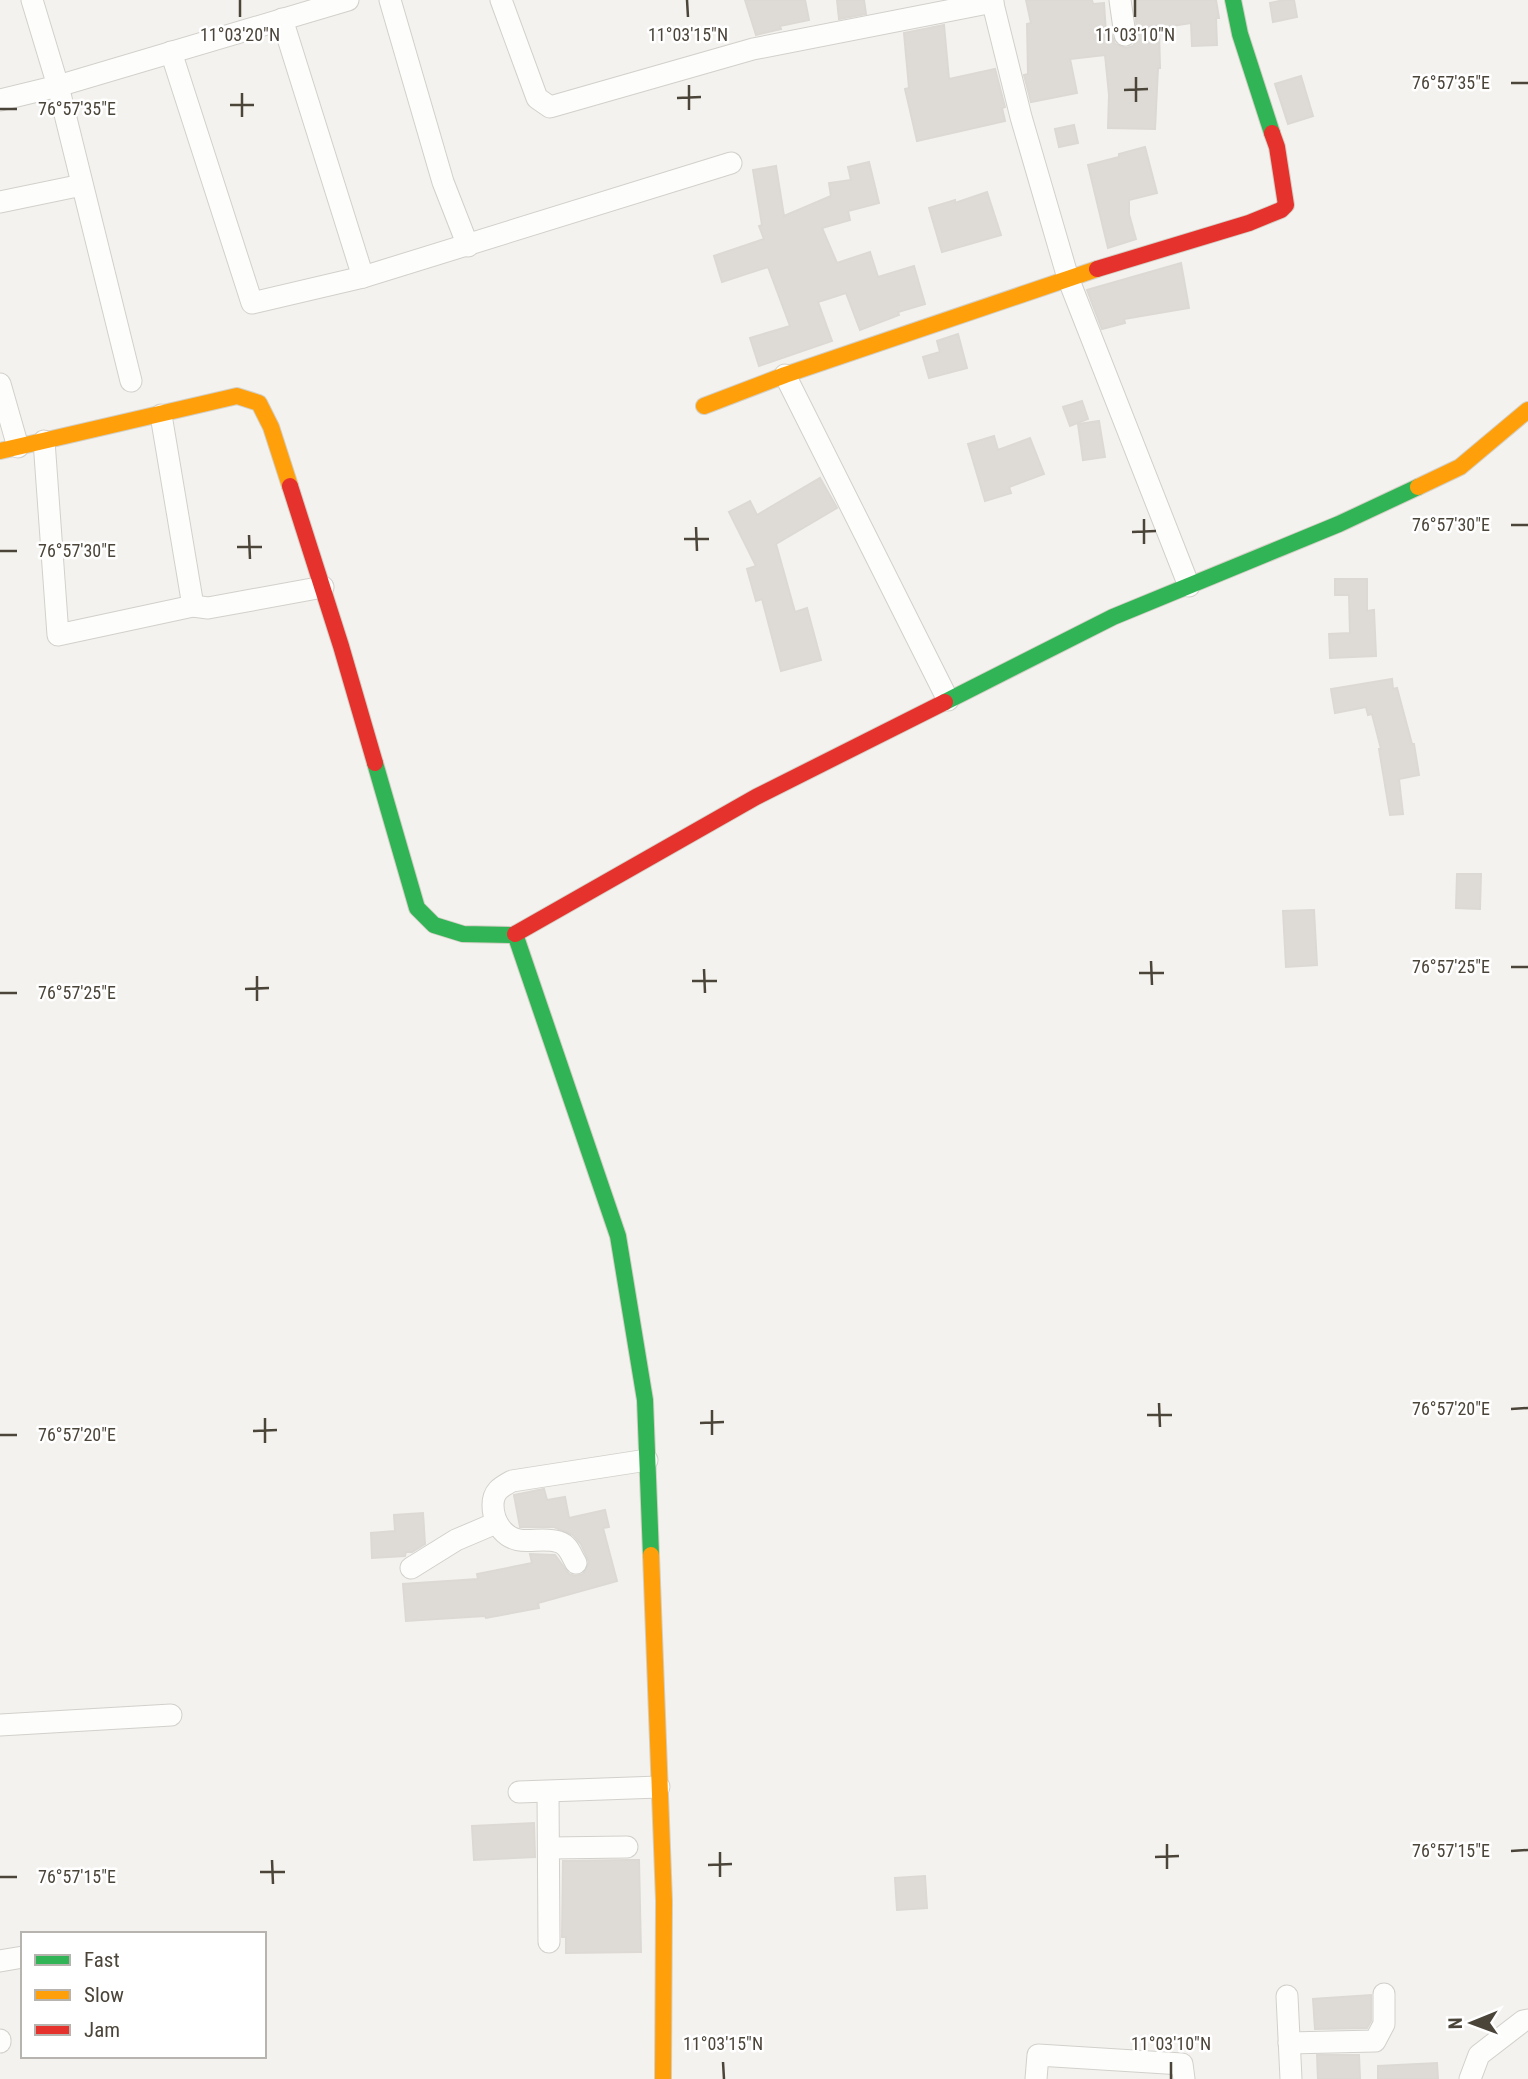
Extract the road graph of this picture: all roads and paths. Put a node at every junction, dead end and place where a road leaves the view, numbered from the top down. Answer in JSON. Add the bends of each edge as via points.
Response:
{"nodes":[{"id":1,"x":32,"y":0,"type":"edge"},
{"id":2,"x":348,"y":0,"type":"edge"},
{"id":3,"x":390,"y":0,"type":"edge"},
{"id":4,"x":501,"y":0,"type":"edge"},
{"id":5,"x":1121,"y":0,"type":"edge"},
{"id":6,"x":1233,"y":0,"type":"edge"},
{"id":7,"x":992,"y":1,"type":"edge"},
{"id":8,"x":282,"y":19,"type":"junction"},
{"id":9,"x":1125,"y":35,"type":"dead end"},
{"id":10,"x":171,"y":52,"type":"junction"},
{"id":11,"x":58,"y":86,"type":"junction"},
{"id":12,"x":0,"y":100,"type":"edge"},
{"id":13,"x":731,"y":163,"type":"dead end"},
{"id":14,"x":82,"y":185,"type":"junction"},
{"id":15,"x":0,"y":202,"type":"edge"},
{"id":16,"x":468,"y":246,"type":"junction"},
{"id":17,"x":363,"y":277,"type":"junction"},
{"id":18,"x":1068,"y":278,"type":"junction"},
{"id":19,"x":785,"y":376,"type":"junction"},
{"id":20,"x":131,"y":380,"type":"dead end"},
{"id":21,"x":0,"y":384,"type":"edge"},
{"id":22,"x":704,"y":407,"type":"dead end"},
{"id":23,"x":1528,"y":410,"type":"edge"},
{"id":24,"x":161,"y":415,"type":"junction"},
{"id":25,"x":44,"y":441,"type":"junction"},
{"id":26,"x":9,"y":449,"type":"edge"},
{"id":27,"x":1189,"y":586,"type":"junction"},
{"id":28,"x":323,"y":587,"type":"junction"},
{"id":29,"x":193,"y":606,"type":"junction"},
{"id":30,"x":948,"y":700,"type":"junction"},
{"id":31,"x":514,"y":935,"type":"junction"},
{"id":32,"x":647,"y":1460,"type":"junction"},
{"id":33,"x":496,"y":1523,"type":"junction"},
{"id":34,"x":576,"y":1563,"type":"dead end"},
{"id":35,"x":411,"y":1568,"type":"dead end"},
{"id":36,"x":171,"y":1715,"type":"dead end"},
{"id":37,"x":0,"y":1725,"type":"edge"},
{"id":38,"x":659,"y":1787,"type":"junction"},
{"id":39,"x":519,"y":1792,"type":"dead end"},
{"id":40,"x":548,"y":1792,"type":"junction"},
{"id":41,"x":549,"y":1847,"type":"junction"},
{"id":42,"x":627,"y":1847,"type":"dead end"},
{"id":43,"x":549,"y":1942,"type":"dead end"},
{"id":44,"x":21,"y":1957,"type":"edge"},
{"id":45,"x":0,"y":1961,"type":"edge"},
{"id":46,"x":1384,"y":1994,"type":"dead end"},
{"id":47,"x":1287,"y":1996,"type":"dead end"},
{"id":48,"x":1528,"y":2021,"type":"edge"},
{"id":49,"x":1289,"y":2043,"type":"junction"},
{"id":50,"x":663,"y":2079,"type":"edge"},
{"id":51,"x":1036,"y":2079,"type":"edge"},
{"id":52,"x":1184,"y":2079,"type":"edge"},
{"id":53,"x":1291,"y":2079,"type":"edge"},
{"id":54,"x":1470,"y":2079,"type":"edge"}],
"edges":[{"from":1,"to":11,"type":"street"},
{"from":2,"to":8,"type":"street"},
{"from":3,"to":16,"type":"street","via":[[443,182]]},
{"from":4,"to":7,"type":"street","via":[[537,98],[550,107],[753,49]]},
{"from":5,"to":9,"type":"street"},
{"from":6,"to":18,"type":"street","via":[[1277,147],[1286,205],[1249,223]]},
{"from":7,"to":18,"type":"street"},
{"from":8,"to":10,"type":"street"},
{"from":8,"to":17,"type":"street"},
{"from":10,"to":11,"type":"street"},
{"from":10,"to":17,"type":"street","via":[[252,303]]},
{"from":11,"to":12,"type":"street"},
{"from":11,"to":14,"type":"street"},
{"from":13,"to":16,"type":"street"},
{"from":14,"to":15,"type":"street"},
{"from":14,"to":20,"type":"street"},
{"from":16,"to":17,"type":"street"},
{"from":18,"to":19,"type":"street"},
{"from":18,"to":27,"type":"street"},
{"from":19,"to":22,"type":"street"},
{"from":19,"to":30,"type":"street"},
{"from":21,"to":26,"type":"street"},
{"from":23,"to":27,"type":"street","via":[[1460,467],[1339,524]]},
{"from":24,"to":25,"type":"street"},
{"from":24,"to":28,"type":"street","via":[[237,397],[259,403]]},
{"from":24,"to":29,"type":"street"},
{"from":25,"to":26,"type":"street"},
{"from":25,"to":29,"type":"street","via":[[58,635]]},
{"from":27,"to":30,"type":"street","via":[[1113,617]]},
{"from":28,"to":29,"type":"street","via":[[208,608]]},
{"from":28,"to":31,"type":"street","via":[[417,908],[434,925],[463,934]]},
{"from":30,"to":31,"type":"street","via":[[757,797]]},
{"from":31,"to":32,"type":"street","via":[[618,1236],[645,1400]]},
{"from":32,"to":33,"type":"street","via":[[512,1481],[494,1495]]},
{"from":32,"to":38,"type":"street"},
{"from":33,"to":34,"type":"street","via":[[518,1541],[558,1541],[567,1546]]},
{"from":33,"to":35,"type":"street","via":[[456,1540]]},
{"from":36,"to":37,"type":"street"},
{"from":38,"to":40,"type":"street"},
{"from":38,"to":50,"type":"street"},
{"from":39,"to":40,"type":"street"},
{"from":40,"to":41,"type":"street"},
{"from":41,"to":42,"type":"street"},
{"from":41,"to":43,"type":"street"},
{"from":44,"to":45,"type":"street"},
{"from":46,"to":49,"type":"street","via":[[1384,2024],[1375,2041]]},
{"from":47,"to":49,"type":"street"},
{"from":48,"to":54,"type":"street","via":[[1479,2055]]},
{"from":49,"to":53,"type":"street"},
{"from":51,"to":52,"type":"street","via":[[1038,2055],[1182,2064]]}]}
